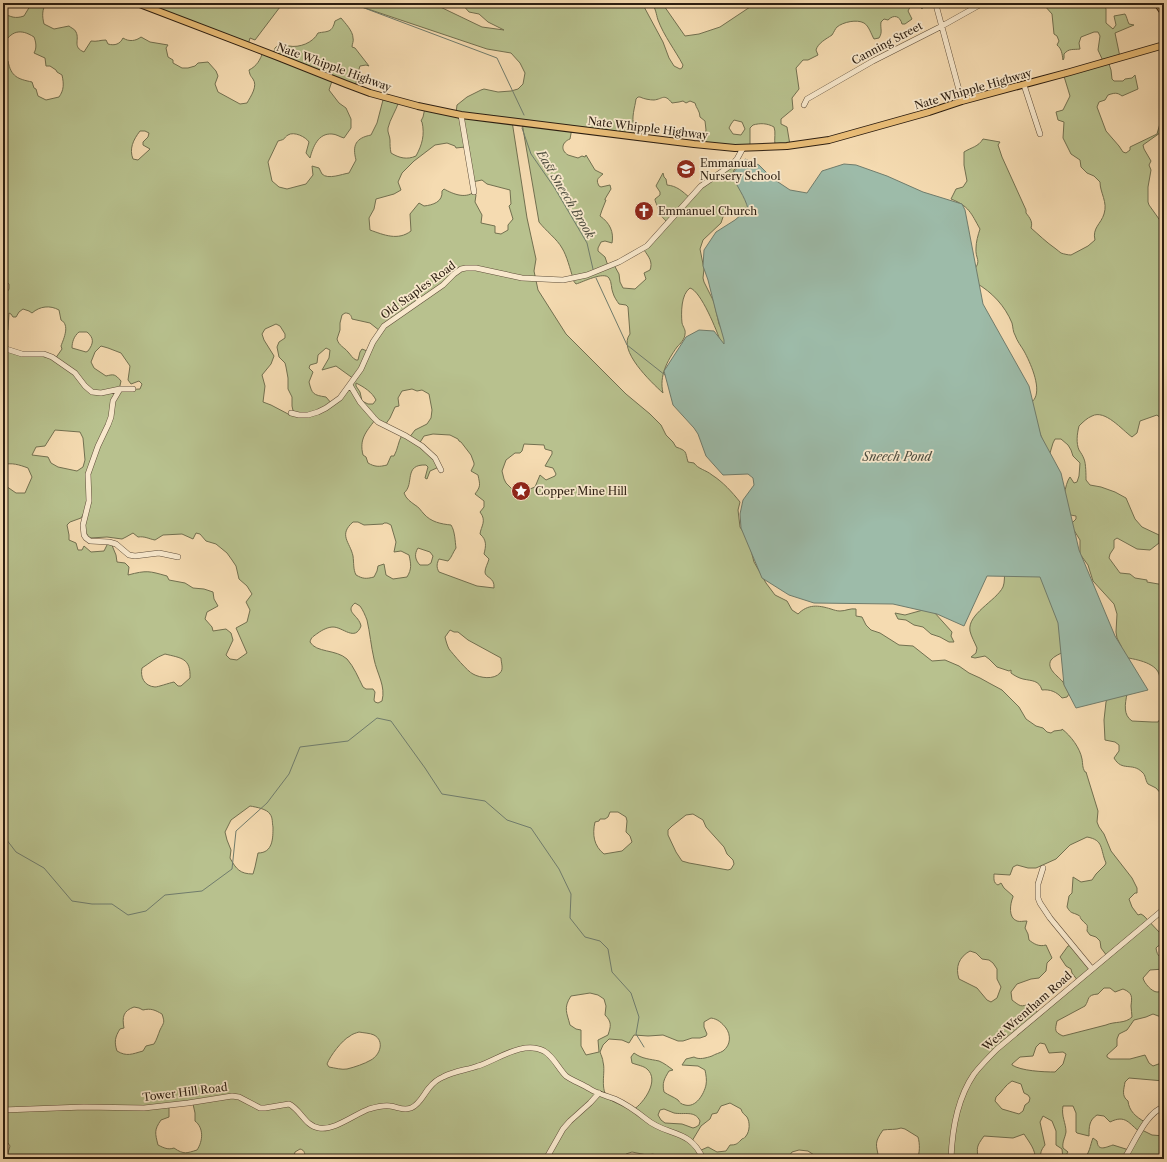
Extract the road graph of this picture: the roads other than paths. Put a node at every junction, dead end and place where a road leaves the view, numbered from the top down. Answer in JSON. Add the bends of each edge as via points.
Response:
{"nodes":[{"id":1,"x":136,"y":3,"type":"edge"},
{"id":2,"x":983,"y":3,"type":"edge"},
{"id":3,"x":1158,"y":3,"type":"edge"},
{"id":4,"x":936,"y":5,"type":"dead end"},
{"id":5,"x":1164,"y":13,"type":"edge"},
{"id":6,"x":942,"y":26,"type":"junction"},
{"id":7,"x":1164,"y":45,"type":"edge"},
{"id":8,"x":1024,"y":85,"type":"junction"},
{"id":9,"x":962,"y":101,"type":"junction"},
{"id":10,"x":804,"y":105,"type":"dead end"},
{"id":11,"x":461,"y":115,"type":"junction"},
{"id":12,"x":1040,"y":134,"type":"dead end"},
{"id":13,"x":743,"y":148,"type":"junction"},
{"id":14,"x":474,"y":192,"type":"dead end"},
{"id":15,"x":3,"y":348,"type":"edge"},
{"id":16,"x":350,"y":385,"type":"junction"},
{"id":17,"x":120,"y":389,"type":"junction"},
{"id":18,"x":133,"y":389,"type":"dead end"},
{"id":19,"x":291,"y":413,"type":"dead end"},
{"id":20,"x":441,"y":470,"type":"dead end"},
{"id":21,"x":178,"y":557,"type":"dead end"},
{"id":22,"x":1043,"y":868,"type":"dead end"},
{"id":23,"x":1164,"y":909,"type":"edge"},
{"id":24,"x":1092,"y":969,"type":"junction"},
{"id":25,"x":598,"y":1094,"type":"junction"},
{"id":26,"x":1164,"y":1107,"type":"edge"},
{"id":27,"x":3,"y":1110,"type":"edge"},
{"id":28,"x":546,"y":1159,"type":"edge"},
{"id":29,"x":703,"y":1159,"type":"edge"},
{"id":30,"x":951,"y":1159,"type":"edge"},
{"id":31,"x":1124,"y":1159,"type":"edge"}],
"edges":[{"from":1,"to":11,"type":"main road","name":"Nate Whipple Highway","via":[[370,93]]},
{"from":2,"to":6,"type":"street","name":"Canning Street"},
{"from":3,"to":5,"type":"main road"},
{"from":4,"to":6,"type":"street"},
{"from":6,"to":9,"type":"street"},
{"from":6,"to":10,"type":"street","name":"Canning Street","via":[[867,64],[807,99]]},
{"from":7,"to":8,"type":"main road","name":"Nate Whipple Highway"},
{"from":8,"to":9,"type":"main road","name":"Nate Whipple Highway"},
{"from":8,"to":12,"type":"street"},
{"from":9,"to":13,"type":"main road","name":"Nate Whipple Highway","via":[[829,140],[787,146]]},
{"from":11,"to":13,"type":"main road","name":"Nate Whipple Highway"},
{"from":11,"to":14,"type":"street"},
{"from":13,"to":16,"type":"street","name":"Old Staples Road","via":[[737,160],[701,186],[647,246],[619,262],[587,275],[563,280],[522,278],[471,268],[461,269],[443,285],[384,326]]},
{"from":15,"to":17,"type":"street","via":[[22,354],[44,354],[52,357],[75,373],[92,392]]},
{"from":16,"to":19,"type":"street","name":"Old Staples Road","via":[[340,398],[318,412],[308,415]]},
{"from":16,"to":20,"type":"street","via":[[360,402],[378,422],[422,446],[435,458]]},
{"from":17,"to":18,"type":"street"},
{"from":17,"to":21,"type":"street","via":[[113,401],[111,417],[88,474],[89,502],[83,525],[84,535],[90,541],[116,544],[129,555],[159,552]]},
{"from":22,"to":24,"type":"street","via":[[1038,884],[1040,903]]},
{"from":23,"to":24,"type":"street","name":"West Wrentham Road"},
{"from":24,"to":30,"type":"street","name":"West Wrentham Road","via":[[997,1049],[975,1074],[964,1092],[956,1113]]},
{"from":25,"to":27,"type":"street","name":"Tower Hill Road","via":[[566,1076],[548,1054],[534,1048],[514,1050],[477,1067],[443,1077],[411,1108],[372,1108],[327,1128],[310,1124],[289,1104],[260,1108],[235,1096],[144,1108]]},
{"from":25,"to":28,"type":"street","via":[[567,1125]]},
{"from":25,"to":29,"type":"street","name":"Tower Hill Road","via":[[625,1104],[653,1125],[688,1138],[698,1148]]},
{"from":26,"to":31,"type":"street","via":[[1151,1115]]}]}
